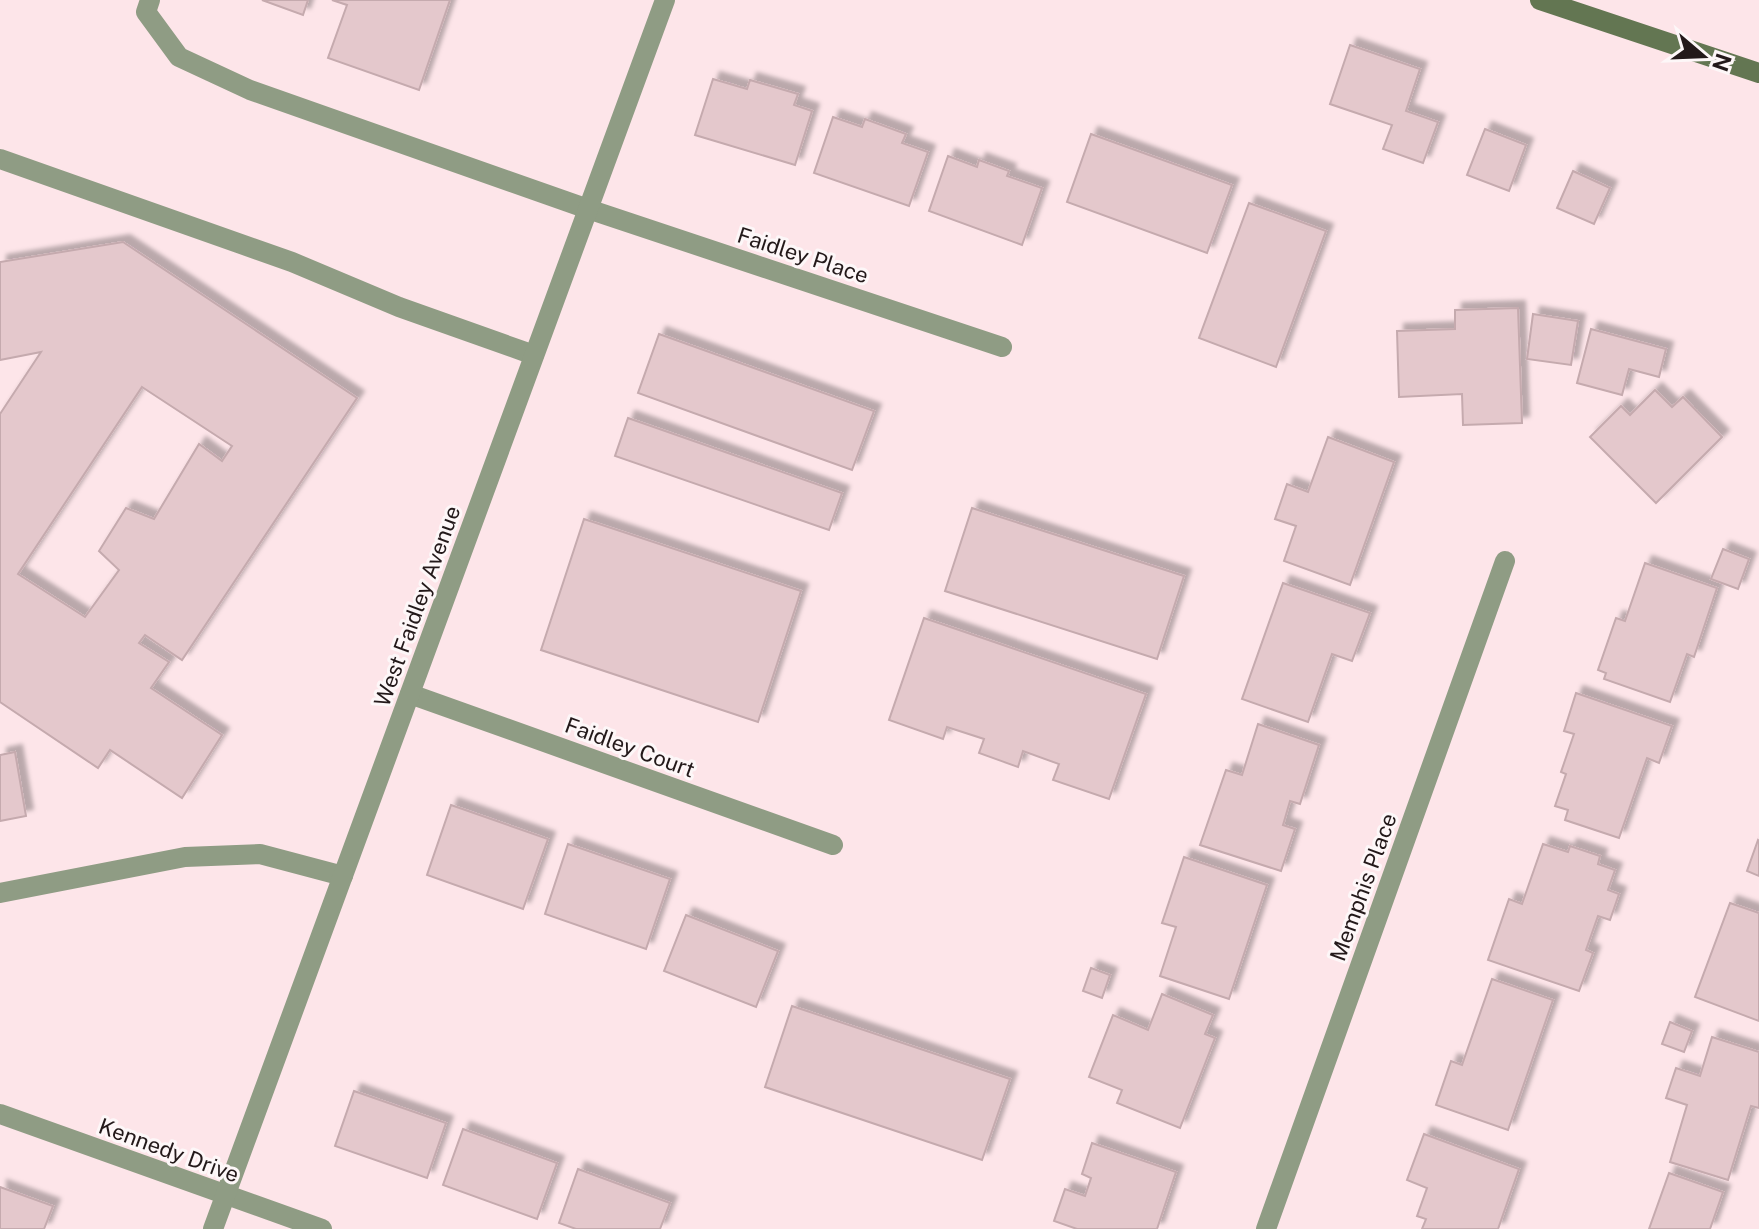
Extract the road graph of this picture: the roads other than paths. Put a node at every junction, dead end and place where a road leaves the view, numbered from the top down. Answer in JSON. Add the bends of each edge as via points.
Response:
{"nodes":[{"id":1,"x":150,"y":0,"type":"edge"},
{"id":2,"x":665,"y":0,"type":"edge"},
{"id":3,"x":1540,"y":0,"type":"edge"},
{"id":4,"x":1759,"y":73,"type":"edge"},
{"id":5,"x":0,"y":159,"type":"edge"},
{"id":6,"x":588,"y":209,"type":"junction"},
{"id":7,"x":1002,"y":347,"type":"dead end"},
{"id":8,"x":534,"y":355,"type":"junction"},
{"id":9,"x":1505,"y":561,"type":"dead end"},
{"id":10,"x":410,"y":694,"type":"junction"},
{"id":11,"x":833,"y":845,"type":"dead end"},
{"id":12,"x":343,"y":876,"type":"junction"},
{"id":13,"x":0,"y":893,"type":"edge"},
{"id":14,"x":0,"y":1114,"type":"edge"},
{"id":15,"x":226,"y":1196,"type":"junction"},
{"id":16,"x":213,"y":1229,"type":"edge"},
{"id":17,"x":322,"y":1229,"type":"edge"},
{"id":18,"x":1266,"y":1229,"type":"edge"}],
"edges":[{"from":1,"to":6,"type":"street","name":"Faidley Place","via":[[146,12],[179,57],[250,90]]},
{"from":2,"to":6,"type":"street","name":"West Faidley Avenue"},
{"from":3,"to":4,"type":"main road"},
{"from":5,"to":8,"type":"street"},
{"from":6,"to":7,"type":"street","name":"Faidley Place"},
{"from":6,"to":8,"type":"street","name":"West Faidley Avenue"},
{"from":8,"to":10,"type":"street","name":"West Faidley Avenue"},
{"from":9,"to":18,"type":"street","name":"Memphis Place"},
{"from":10,"to":11,"type":"street","name":"Faidley Court"},
{"from":10,"to":12,"type":"street","name":"West Faidley Avenue"},
{"from":12,"to":13,"type":"street","via":[[260,854],[185,857]]},
{"from":12,"to":15,"type":"street","name":"West Faidley Avenue"},
{"from":14,"to":15,"type":"street","name":"Kennedy Drive"},
{"from":15,"to":16,"type":"street","name":"West Faidley Avenue"},
{"from":15,"to":17,"type":"street","name":"Kennedy Drive"}]}
